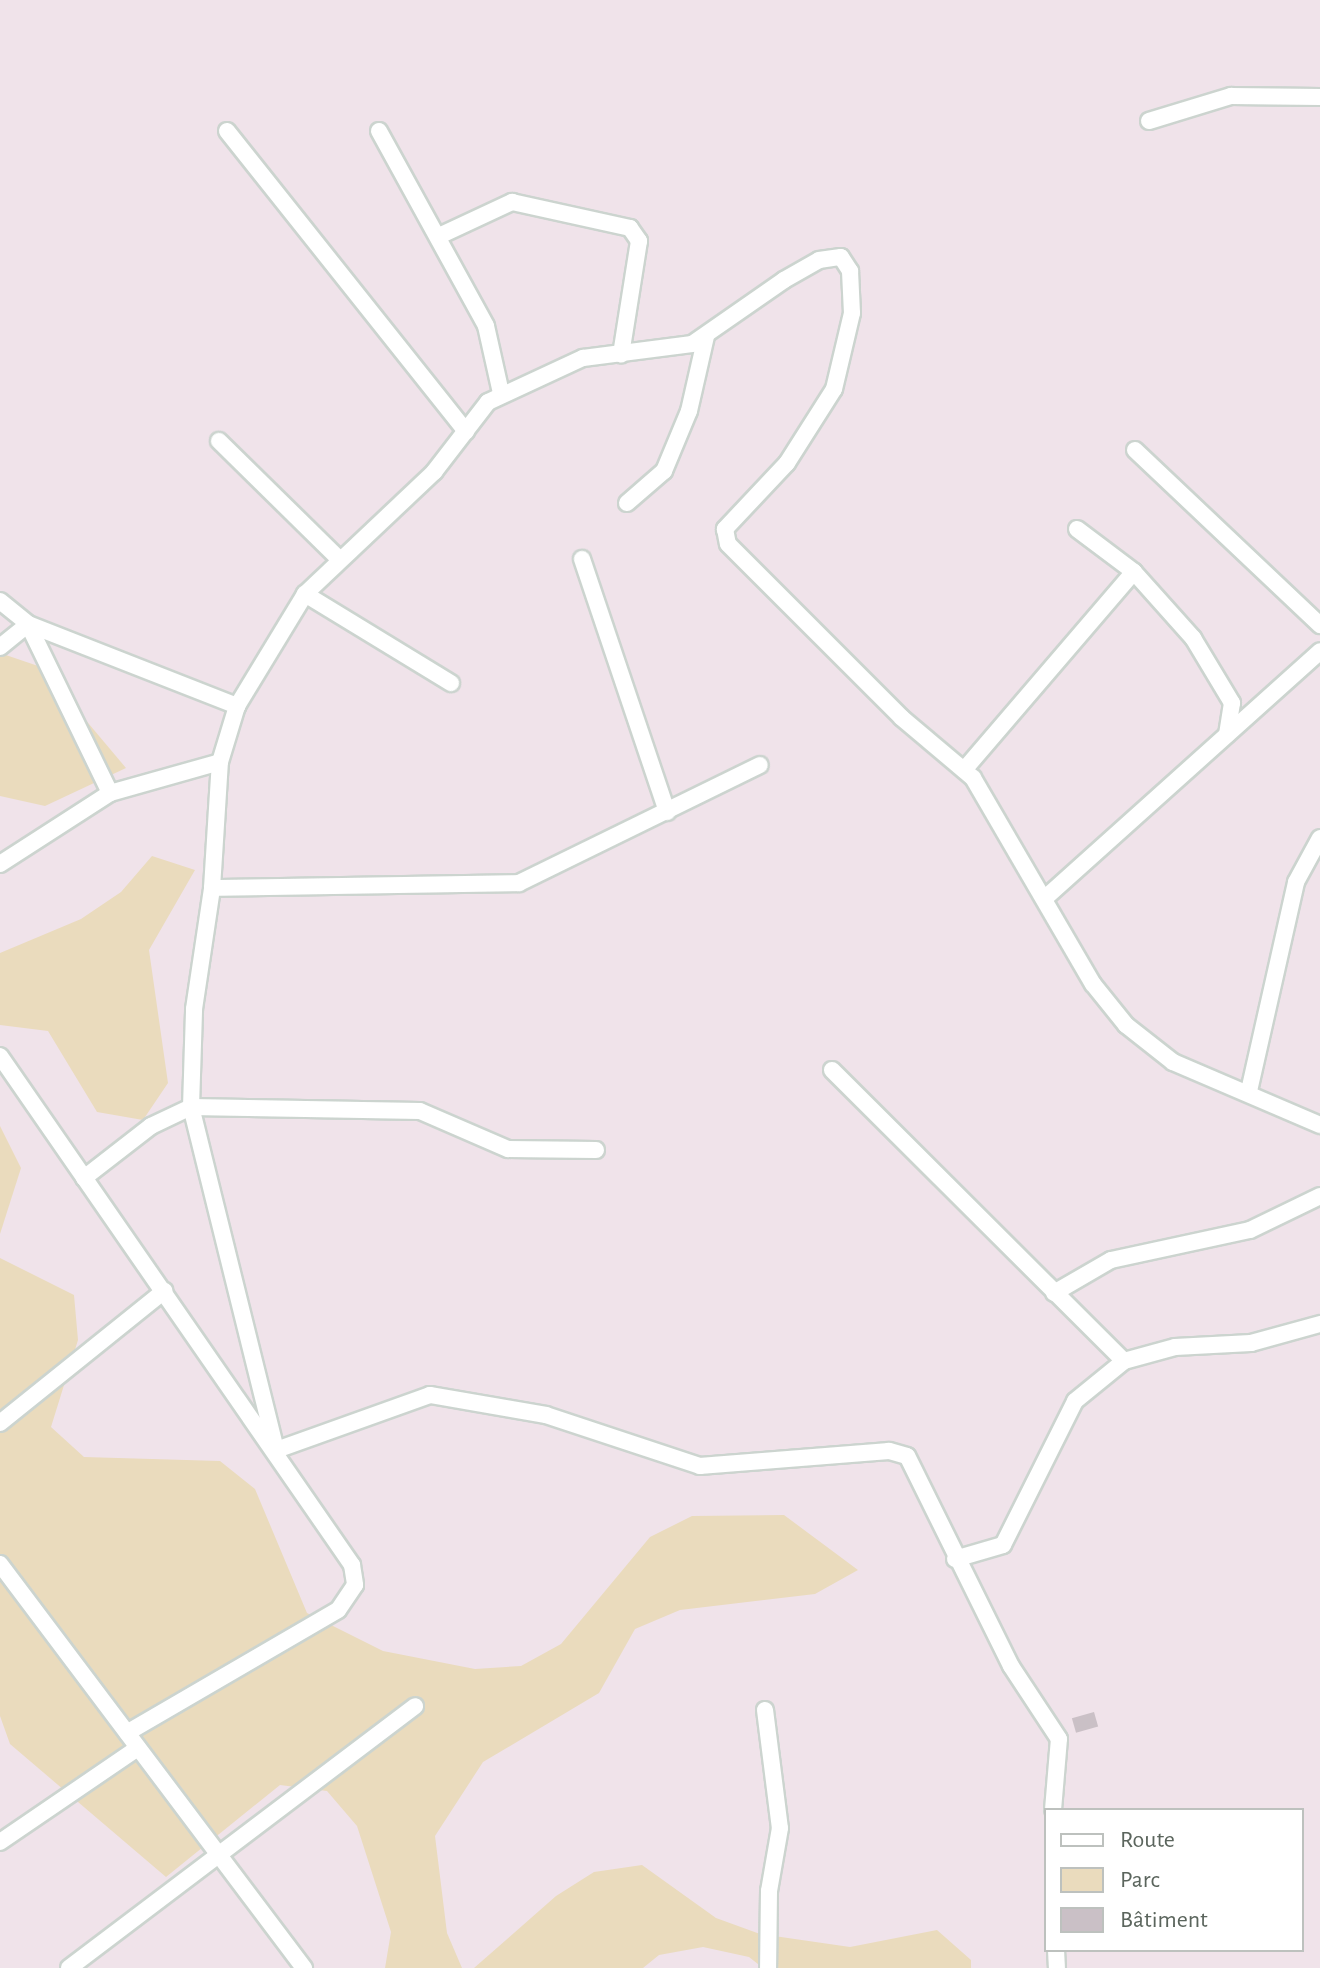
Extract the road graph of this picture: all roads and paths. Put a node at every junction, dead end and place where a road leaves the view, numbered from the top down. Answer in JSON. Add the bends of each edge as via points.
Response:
{"nodes":[{"id":1,"x":1320,"y":97,"type":"edge"},
{"id":2,"x":1149,"y":121,"type":"dead end"},
{"id":3,"x":227,"y":131,"type":"dead end"},
{"id":4,"x":379,"y":131,"type":"dead end"},
{"id":5,"x":439,"y":236,"type":"junction"},
{"id":6,"x":706,"y":336,"type":"junction"},
{"id":7,"x":621,"y":355,"type":"junction"},
{"id":8,"x":501,"y":393,"type":"junction"},
{"id":9,"x":466,"y":431,"type":"junction"},
{"id":10,"x":219,"y":441,"type":"dead end"},
{"id":11,"x":1135,"y":450,"type":"dead end"},
{"id":12,"x":627,"y":503,"type":"dead end"},
{"id":13,"x":1077,"y":529,"type":"dead end"},
{"id":14,"x":337,"y":557,"type":"junction"},
{"id":15,"x":582,"y":559,"type":"dead end"},
{"id":16,"x":1134,"y":572,"type":"junction"},
{"id":17,"x":305,"y":594,"type":"junction"},
{"id":18,"x":0,"y":601,"type":"edge"},
{"id":19,"x":28,"y":624,"type":"junction"},
{"id":20,"x":1320,"y":625,"type":"edge"},
{"id":21,"x":0,"y":647,"type":"edge"},
{"id":22,"x":1320,"y":651,"type":"edge"},
{"id":23,"x":451,"y":683,"type":"dead end"},
{"id":24,"x":237,"y":706,"type":"junction"},
{"id":25,"x":1226,"y":737,"type":"junction"},
{"id":26,"x":220,"y":762,"type":"junction"},
{"id":27,"x":760,"y":765,"type":"dead end"},
{"id":28,"x":964,"y":770,"type":"junction"},
{"id":29,"x":110,"y":793,"type":"junction"},
{"id":30,"x":667,"y":812,"type":"junction"},
{"id":31,"x":1320,"y":838,"type":"edge"},
{"id":32,"x":0,"y":864,"type":"edge"},
{"id":33,"x":212,"y":888,"type":"junction"},
{"id":34,"x":1044,"y":899,"type":"junction"},
{"id":35,"x":0,"y":1056,"type":"edge"},
{"id":36,"x":832,"y":1070,"type":"dead end"},
{"id":37,"x":1249,"y":1091,"type":"junction"},
{"id":38,"x":191,"y":1107,"type":"junction"},
{"id":39,"x":1320,"y":1125,"type":"edge"},
{"id":40,"x":596,"y":1150,"type":"dead end"},
{"id":41,"x":84,"y":1178,"type":"junction"},
{"id":42,"x":1320,"y":1196,"type":"edge"},
{"id":43,"x":164,"y":1291,"type":"junction"},
{"id":44,"x":1054,"y":1293,"type":"junction"},
{"id":45,"x":1320,"y":1324,"type":"edge"},
{"id":46,"x":1124,"y":1361,"type":"junction"},
{"id":47,"x":0,"y":1423,"type":"edge"},
{"id":48,"x":276,"y":1450,"type":"junction"},
{"id":49,"x":955,"y":1559,"type":"junction"},
{"id":50,"x":0,"y":1564,"type":"edge"},
{"id":51,"x":415,"y":1706,"type":"dead end"},
{"id":52,"x":765,"y":1710,"type":"dead end"},
{"id":53,"x":127,"y":1733,"type":"junction"},
{"id":54,"x":138,"y":1748,"type":"junction"},
{"id":55,"x":1053,"y":1808,"type":"edge"},
{"id":56,"x":0,"y":1842,"type":"edge"},
{"id":57,"x":219,"y":1856,"type":"junction"},
{"id":58,"x":69,"y":1968,"type":"edge"},
{"id":59,"x":304,"y":1968,"type":"edge"},
{"id":60,"x":768,"y":1968,"type":"edge"}],
"edges":[{"from":1,"to":2,"type":"street","via":[[1231,96]]},
{"from":3,"to":9,"type":"street"},
{"from":4,"to":5,"type":"street"},
{"from":5,"to":7,"type":"street","via":[[512,202],[630,228],[639,241]]},
{"from":5,"to":8,"type":"street","via":[[486,326]]},
{"from":6,"to":7,"type":"street","via":[[672,349]]},
{"from":6,"to":12,"type":"street","via":[[689,411],[664,471]]},
{"from":6,"to":28,"type":"street","via":[[819,260],[841,257],[847,262],[849,348],[834,389],[787,463],[724,536],[902,718]]},
{"from":7,"to":8,"type":"street","via":[[569,363]]},
{"from":8,"to":9,"type":"street"},
{"from":9,"to":14,"type":"street","via":[[434,472]]},
{"from":10,"to":14,"type":"street"},
{"from":11,"to":20,"type":"street"},
{"from":13,"to":16,"type":"street"},
{"from":14,"to":17,"type":"street"},
{"from":15,"to":30,"type":"street"},
{"from":16,"to":25,"type":"street","via":[[1193,638],[1232,703]]},
{"from":16,"to":28,"type":"street"},
{"from":17,"to":23,"type":"street"},
{"from":17,"to":24,"type":"street"},
{"from":18,"to":19,"type":"street"},
{"from":19,"to":21,"type":"street"},
{"from":19,"to":24,"type":"street"},
{"from":19,"to":29,"type":"street"},
{"from":22,"to":25,"type":"street"},
{"from":24,"to":26,"type":"street"},
{"from":25,"to":34,"type":"street"},
{"from":26,"to":29,"type":"street"},
{"from":26,"to":33,"type":"street"},
{"from":27,"to":30,"type":"street"},
{"from":28,"to":34,"type":"street"},
{"from":29,"to":32,"type":"street"},
{"from":30,"to":33,"type":"street","via":[[519,883]]},
{"from":31,"to":37,"type":"street","via":[[1296,882]]},
{"from":33,"to":38,"type":"street","via":[[194,1009]]},
{"from":34,"to":37,"type":"street","via":[[1093,984],[1126,1025],[1173,1062]]},
{"from":35,"to":41,"type":"street"},
{"from":36,"to":44,"type":"street"},
{"from":37,"to":39,"type":"street"},
{"from":38,"to":40,"type":"street","via":[[420,1111],[508,1149]]},
{"from":38,"to":41,"type":"street","via":[[151,1126]]},
{"from":38,"to":48,"type":"street"},
{"from":41,"to":43,"type":"street"},
{"from":42,"to":44,"type":"street","via":[[1250,1230],[1111,1260]]},
{"from":43,"to":47,"type":"street"},
{"from":43,"to":48,"type":"street"},
{"from":44,"to":46,"type":"street"},
{"from":45,"to":46,"type":"street","via":[[1251,1343],[1175,1347]]},
{"from":46,"to":49,"type":"street","via":[[1075,1401],[1003,1545]]},
{"from":48,"to":49,"type":"street","via":[[430,1395],[546,1415],[700,1466],[900,1453],[912,1463]]},
{"from":48,"to":53,"type":"street","via":[[342,1543],[352,1565],[350,1600]]},
{"from":49,"to":55,"type":"street","via":[[1011,1666],[1059,1739]]},
{"from":50,"to":53,"type":"street"},
{"from":51,"to":57,"type":"street"},
{"from":52,"to":60,"type":"street","via":[[780,1828],[769,1891]]},
{"from":53,"to":54,"type":"street"},
{"from":54,"to":56,"type":"street"},
{"from":54,"to":57,"type":"street"},
{"from":57,"to":58,"type":"street"},
{"from":57,"to":59,"type":"street"}]}
